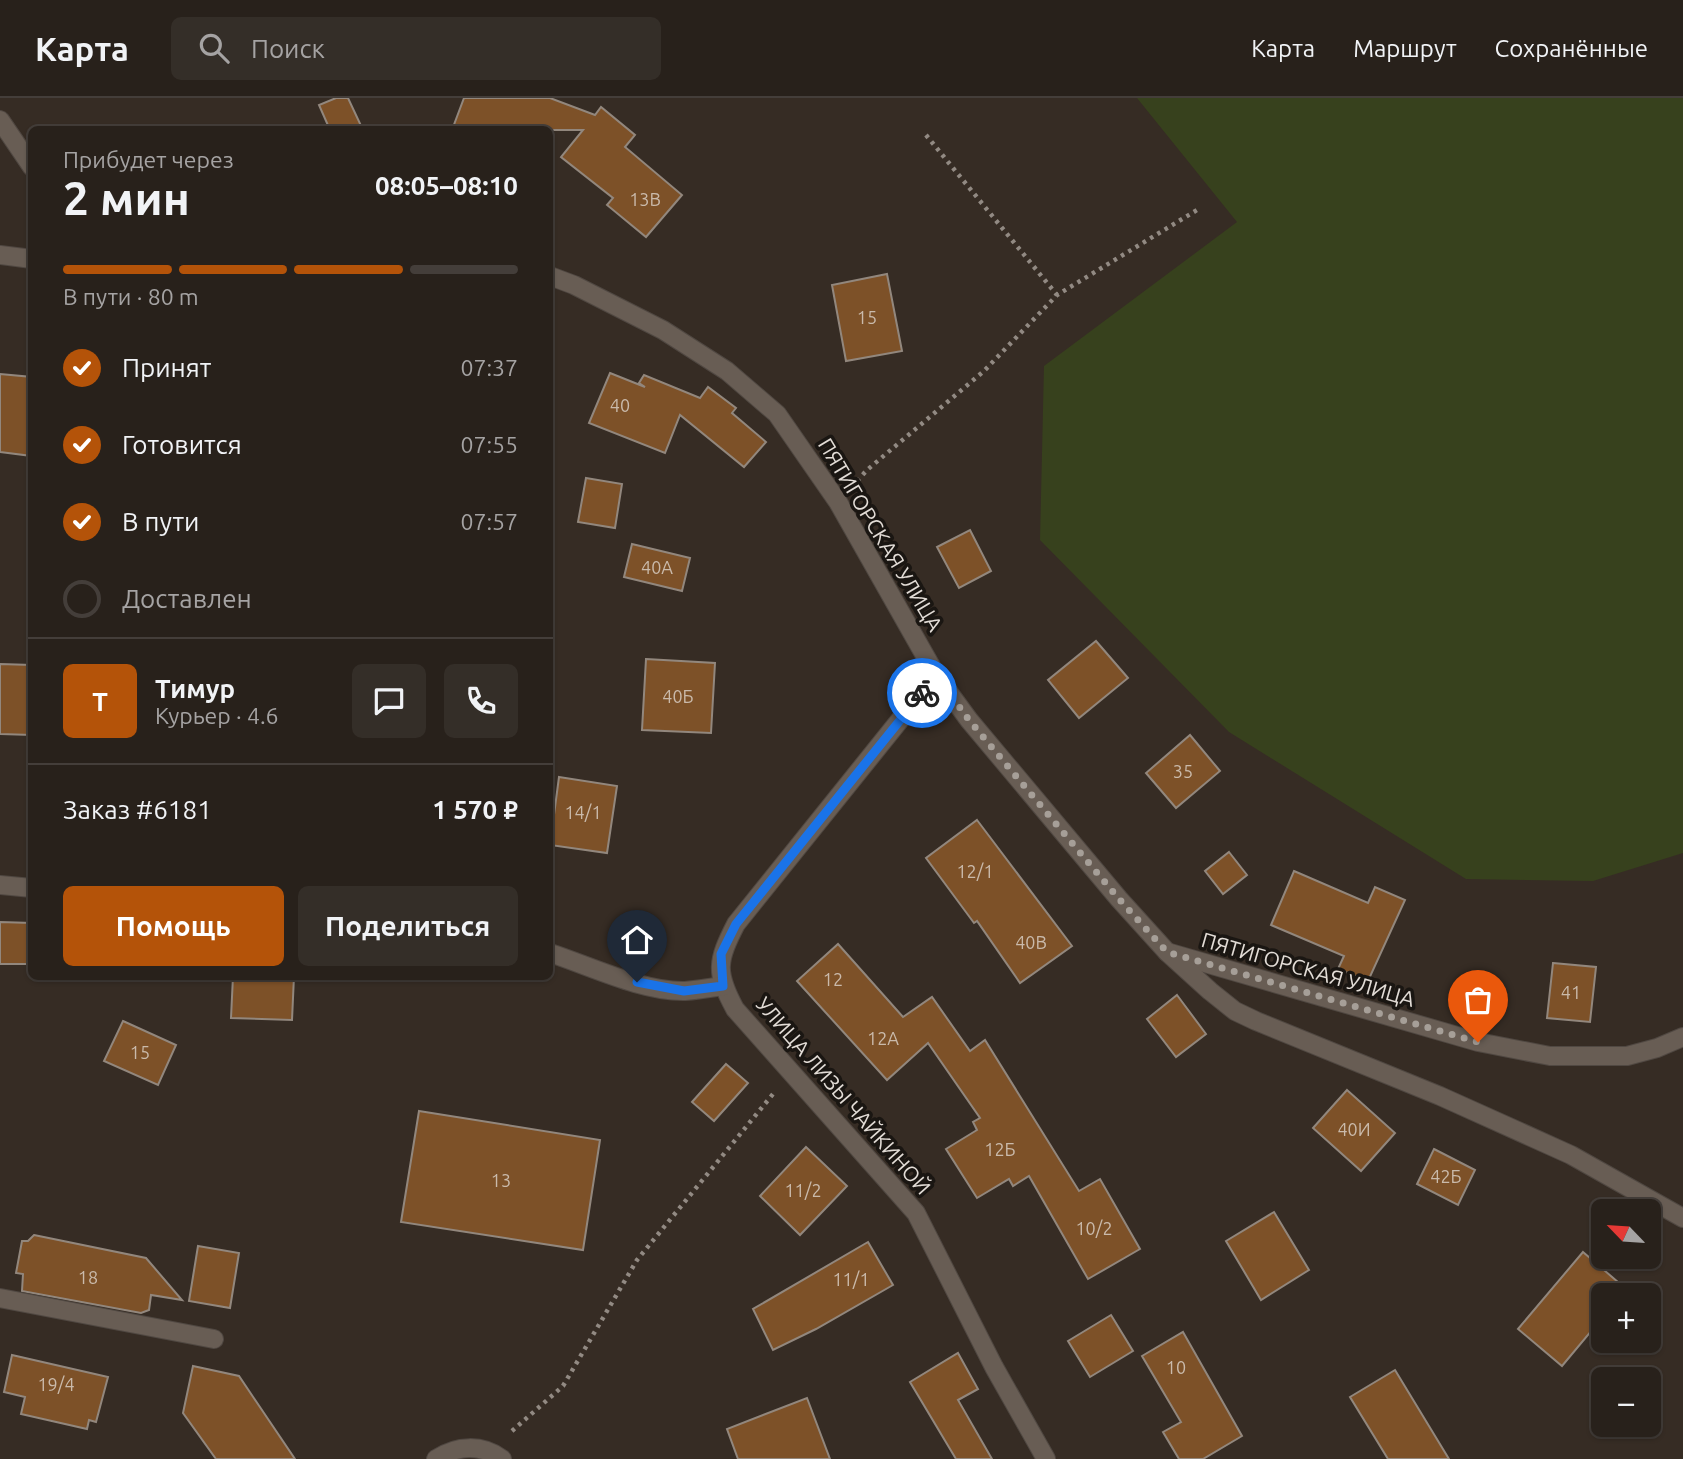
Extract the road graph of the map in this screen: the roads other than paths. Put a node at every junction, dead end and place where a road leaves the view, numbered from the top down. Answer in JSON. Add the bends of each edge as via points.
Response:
{"nodes":[{"id":1,"x":0,"y":120,"type":"edge"},
{"id":2,"x":28,"y":161,"type":"edge"},
{"id":3,"x":0,"y":255,"type":"edge"},
{"id":4,"x":28,"y":258,"type":"edge"},
{"id":5,"x":553,"y":277,"type":"edge"},
{"id":6,"x":936,"y":675,"type":"junction"},
{"id":7,"x":0,"y":885,"type":"edge"},
{"id":8,"x":28,"y":888,"type":"edge"},
{"id":9,"x":1167,"y":952,"type":"junction"},
{"id":10,"x":553,"y":954,"type":"edge"},
{"id":11,"x":723,"y":986,"type":"junction"},
{"id":12,"x":1683,"y":1037,"type":"edge"},
{"id":13,"x":1683,"y":1218,"type":"edge"},
{"id":14,"x":0,"y":1298,"type":"edge"},
{"id":15,"x":214,"y":1339,"type":"dead end"},
{"id":16,"x":496,"y":1455,"type":"edge"},
{"id":17,"x":436,"y":1459,"type":"edge"},
{"id":18,"x":1046,"y":1459,"type":"edge"}],
"edges":[{"from":1,"to":2,"type":"street"},
{"from":3,"to":4,"type":"street"},
{"from":5,"to":6,"type":"street","name":"ПЯТИГОРСКАЯ УЛИЦА","via":[[663,330],[727,371],[777,414],[838,502]]},
{"from":6,"to":9,"type":"street","name":"ПЯТИГОРСКАЯ УЛИЦА","via":[[986,741]]},
{"from":6,"to":11,"type":"street","name":"УЛИЦА ЛИЗЫ ЧАЙКИНОЙ","via":[[736,924],[721,954]]},
{"from":7,"to":8,"type":"street"},
{"from":9,"to":12,"type":"street","name":"ПЯТИГОРСКАЯ УЛИЦА","via":[[1466,1039],[1549,1056],[1627,1056]]},
{"from":9,"to":13,"type":"street","name":"ПЯТИГОРСКАЯ УЛИЦА","via":[[1235,1010],[1571,1155]]},
{"from":10,"to":11,"type":"street","via":[[662,988],[684,991]]},
{"from":11,"to":18,"type":"street","name":"УЛИЦА ЛИЗЫ ЧАЙКИНОЙ","via":[[735,1009],[916,1213]]},
{"from":14,"to":15,"type":"street"},
{"from":16,"to":17,"type":"street","via":[[471,1447]]}]}
